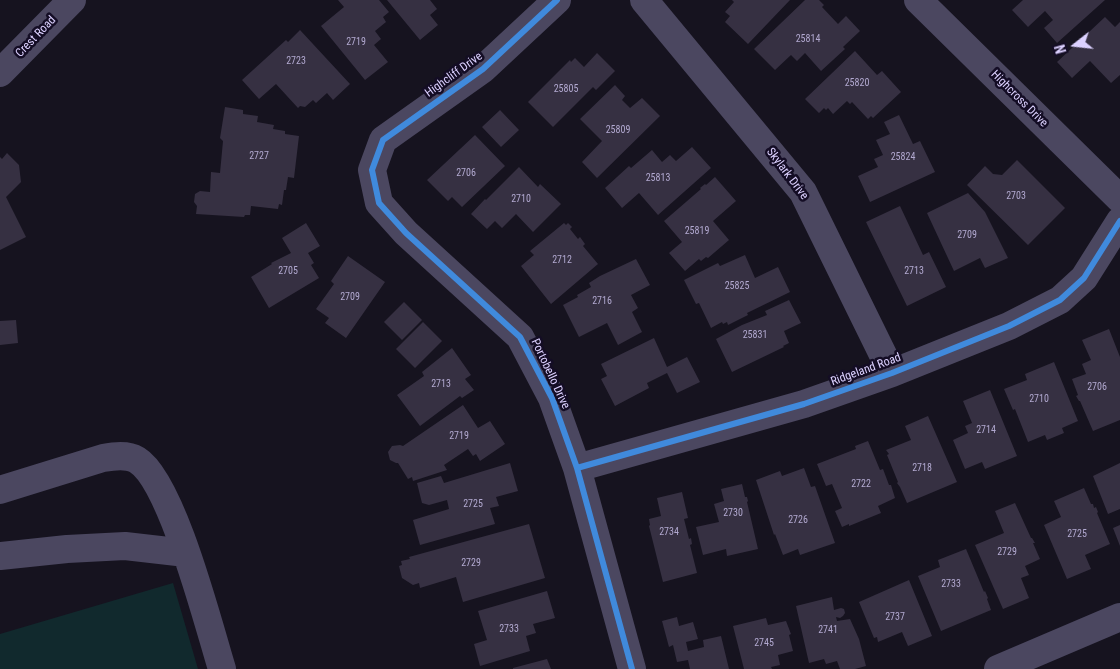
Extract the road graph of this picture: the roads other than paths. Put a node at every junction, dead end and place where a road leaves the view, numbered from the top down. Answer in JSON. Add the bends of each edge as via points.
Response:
{"nodes":[{"id":1,"x":72,"y":0,"type":"edge"},
{"id":2,"x":557,"y":0,"type":"edge"},
{"id":3,"x":644,"y":0,"type":"edge"},
{"id":4,"x":918,"y":0,"type":"edge"},
{"id":5,"x":0,"y":73,"type":"edge"},
{"id":6,"x":372,"y":170,"type":"joint"},
{"id":7,"x":1120,"y":199,"type":"edge"},
{"id":8,"x":1120,"y":221,"type":"edge"},
{"id":9,"x":892,"y":374,"type":"junction"},
{"id":10,"x":577,"y":468,"type":"junction"},
{"id":11,"x":0,"y":490,"type":"edge"},
{"id":12,"x":186,"y":553,"type":"junction"},
{"id":13,"x":0,"y":556,"type":"edge"},
{"id":14,"x":1120,"y":617,"type":"edge"},
{"id":15,"x":222,"y":669,"type":"edge"},
{"id":16,"x":632,"y":669,"type":"edge"},
{"id":17,"x":998,"y":669,"type":"edge"}],
"edges":[{"from":1,"to":5,"type":"street","name":"Crest Road"},
{"from":2,"to":6,"type":"street","name":"Highcliff Drive","via":[[482,69],[383,140]]},
{"from":3,"to":9,"type":"street","name":"Skylark Drive","via":[[803,192]]},
{"from":4,"to":7,"type":"street","name":"Highcross Drive"},
{"from":6,"to":10,"type":"street","name":"Portobello Drive","via":[[379,204],[406,233],[520,337],[552,398]]},
{"from":8,"to":9,"type":"street","name":"Ridgeland Road","via":[[1084,278],[1060,300],[1009,326]]},
{"from":9,"to":10,"type":"street","name":"Ridgeland Road","via":[[804,404]]},
{"from":10,"to":16,"type":"street","name":"Portobello Drive"},
{"from":11,"to":12,"type":"street","via":[[104,458],[120,456],[137,460],[151,472],[164,495]]},
{"from":12,"to":13,"type":"street","via":[[125,546]]},
{"from":12,"to":15,"type":"street"},
{"from":14,"to":17,"type":"street"}]}
